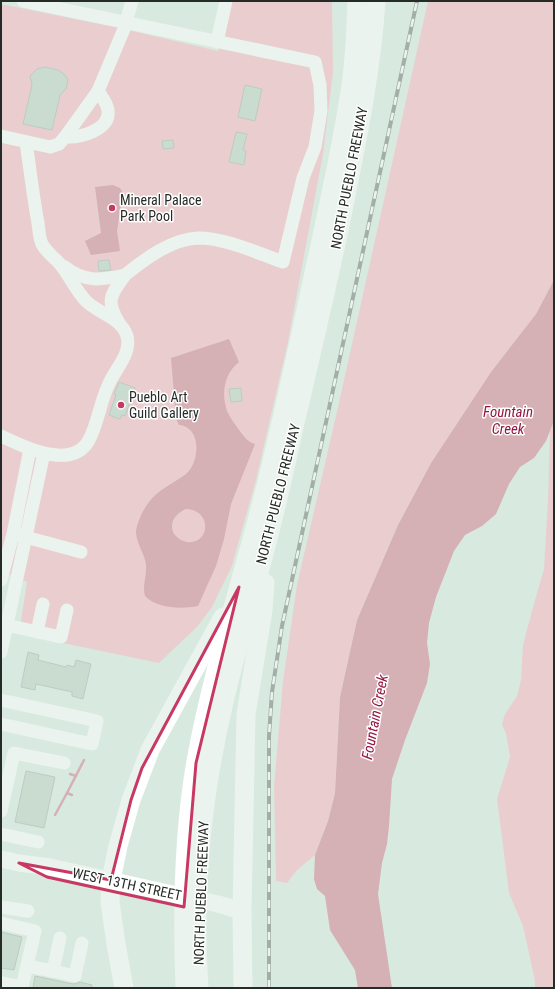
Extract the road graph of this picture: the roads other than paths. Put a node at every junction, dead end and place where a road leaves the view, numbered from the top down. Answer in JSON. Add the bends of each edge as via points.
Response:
{"nodes":[{"id":1,"x":23,"y":1,"type":"edge"},
{"id":2,"x":132,"y":1,"type":"edge"},
{"id":3,"x":226,"y":1,"type":"edge"},
{"id":4,"x":346,"y":1,"type":"edge"},
{"id":5,"x":357,"y":1,"type":"edge"},
{"id":6,"x":376,"y":1,"type":"edge"},
{"id":7,"x":389,"y":1,"type":"edge"},
{"id":8,"x":45,"y":3,"type":"edge"},
{"id":9,"x":126,"y":26,"type":"junction"},
{"id":10,"x":217,"y":42,"type":"junction"},
{"id":11,"x":98,"y":91,"type":"junction"},
{"id":12,"x":350,"y":91,"type":"junction"},
{"id":13,"x":363,"y":109,"type":"junction"},
{"id":14,"x":1,"y":136,"type":"edge"},
{"id":15,"x":65,"y":137,"type":"junction"},
{"id":16,"x":26,"y":142,"type":"junction"},
{"id":17,"x":61,"y":265,"type":"junction"},
{"id":18,"x":125,"y":275,"type":"junction"},
{"id":19,"x":120,"y":324,"type":"junction"},
{"id":20,"x":1,"y":436,"type":"edge"},
{"id":21,"x":30,"y":449,"type":"junction"},
{"id":22,"x":44,"y":453,"type":"junction"},
{"id":23,"x":19,"y":536,"type":"junction"},
{"id":24,"x":267,"y":544,"type":"junction"},
{"id":25,"x":81,"y":552,"type":"dead end"},
{"id":26,"x":1,"y":580,"type":"edge"},
{"id":27,"x":1,"y":586,"type":"edge"},
{"id":28,"x":239,"y":587,"type":"junction"},
{"id":29,"x":14,"y":588,"type":"junction"},
{"id":30,"x":43,"y":604,"type":"dead end"},
{"id":31,"x":67,"y":610,"type":"dead end"},
{"id":32,"x":6,"y":625,"type":"junction"},
{"id":33,"x":37,"y":632,"type":"junction"},
{"id":34,"x":1,"y":652,"type":"edge"},
{"id":35,"x":1,"y":700,"type":"edge"},
{"id":36,"x":1,"y":724,"type":"edge"},
{"id":37,"x":64,"y":763,"type":"dead end"},
{"id":38,"x":1,"y":811,"type":"edge"},
{"id":39,"x":1,"y":834,"type":"edge"},
{"id":40,"x":38,"y":842,"type":"dead end"},
{"id":41,"x":1,"y":859,"type":"edge"},
{"id":42,"x":192,"y":864,"type":"junction"},
{"id":43,"x":111,"y":886,"type":"junction"},
{"id":44,"x":5,"y":908,"type":"edge"},
{"id":45,"x":28,"y":911,"type":"dead end"},
{"id":46,"x":242,"y":911,"type":"junction"},
{"id":47,"x":3,"y":923,"type":"edge"},
{"id":48,"x":190,"y":937,"type":"junction"},
{"id":49,"x":60,"y":938,"type":"dead end"},
{"id":50,"x":82,"y":943,"type":"dead end"},
{"id":51,"x":27,"y":966,"type":"junction"},
{"id":52,"x":53,"y":971,"type":"junction"},
{"id":53,"x":1,"y":982,"type":"edge"},
{"id":54,"x":124,"y":988,"type":"edge"},
{"id":55,"x":185,"y":988,"type":"edge"},
{"id":56,"x":199,"y":988,"type":"edge"},
{"id":57,"x":243,"y":988,"type":"edge"}],
"edges":[{"from":1,"to":8,"type":"street"},
{"from":2,"to":9,"type":"street"},
{"from":3,"to":10,"type":"street"},
{"from":4,"to":12,"type":"highway","via":[[344,50]]},
{"from":5,"to":12,"type":"highway","name":"NORTH PUEBLO FREEWAY"},
{"from":6,"to":13,"type":"highway","name":"NORTH PUEBLO FREEWAY"},
{"from":7,"to":13,"type":"highway"},
{"from":8,"to":9,"type":"street"},
{"from":9,"to":10,"type":"street"},
{"from":9,"to":11,"type":"street"},
{"from":10,"to":18,"type":"street","via":[[315,62],[320,85],[321,111],[315,147],[303,178],[283,262],[227,243],[197,238],[168,247],[144,260]]},
{"from":11,"to":15,"type":"street"},
{"from":11,"to":15,"type":"street","via":[[107,105],[108,116],[105,122],[86,134]]},
{"from":12,"to":28,"type":"highway","name":"NORTH PUEBLO FREEWAY","via":[[331,196],[289,385],[267,483]]},
{"from":13,"to":24,"type":"highway","name":"NORTH PUEBLO FREEWAY","via":[[328,283]]},
{"from":14,"to":16,"type":"street"},
{"from":15,"to":16,"type":"street","via":[[59,144],[50,147]]},
{"from":16,"to":17,"type":"street","via":[[42,244]]},
{"from":17,"to":18,"type":"street","via":[[72,273],[90,279],[99,280]]},
{"from":17,"to":19,"type":"street","via":[[86,301]]},
{"from":18,"to":19,"type":"street","via":[[110,301],[112,311]]},
{"from":19,"to":22,"type":"street","via":[[127,338],[127,350],[107,388],[86,444],[75,453]]},
{"from":20,"to":21,"type":"street"},
{"from":21,"to":22,"type":"street"},
{"from":21,"to":23,"type":"street"},
{"from":22,"to":23,"type":"street"},
{"from":23,"to":25,"type":"street"},
{"from":23,"to":26,"type":"street"},
{"from":23,"to":29,"type":"street"},
{"from":24,"to":42,"type":"highway","name":"NORTH PUEBLO FREEWAY","via":[[224,700]]},
{"from":24,"to":46,"type":"highway","via":[[263,610],[246,714]]},
{"from":27,"to":29,"type":"street"},
{"from":28,"to":42,"type":"highway","name":"NORTH PUEBLO FREEWAY","via":[[196,763],[189,816]]},
{"from":28,"to":43,"type":"highway","via":[[142,768],[118,846]]},
{"from":29,"to":32,"type":"street"},
{"from":30,"to":33,"type":"street"},
{"from":31,"to":33,"type":"street","via":[[61,637]]},
{"from":32,"to":33,"type":"street"},
{"from":32,"to":34,"type":"street"},
{"from":35,"to":36,"type":"street","via":[[97,721],[92,744]]},
{"from":37,"to":38,"type":"street","via":[[14,753]]},
{"from":39,"to":40,"type":"street"},
{"from":41,"to":43,"type":"main road","name":"WEST 13TH STREET","via":[[50,867]]},
{"from":42,"to":48,"type":"highway","name":"NORTH PUEBLO FREEWAY"},
{"from":43,"to":46,"type":"main road","name":"WEST 13TH STREET","via":[[218,904]]},
{"from":43,"to":54,"type":"highway","via":[[110,902]]},
{"from":44,"to":45,"type":"street"},
{"from":44,"to":47,"type":"street"},
{"from":46,"to":57,"type":"highway"},
{"from":47,"to":51,"type":"street","via":[[35,931]]},
{"from":48,"to":55,"type":"highway","name":"NORTH PUEBLO FREEWAY"},
{"from":48,"to":56,"type":"highway","name":"NORTH PUEBLO FREEWAY"},
{"from":49,"to":52,"type":"street"},
{"from":50,"to":52,"type":"street","via":[[75,976]]},
{"from":51,"to":52,"type":"street"},
{"from":51,"to":53,"type":"street","via":[[22,987]]}]}
